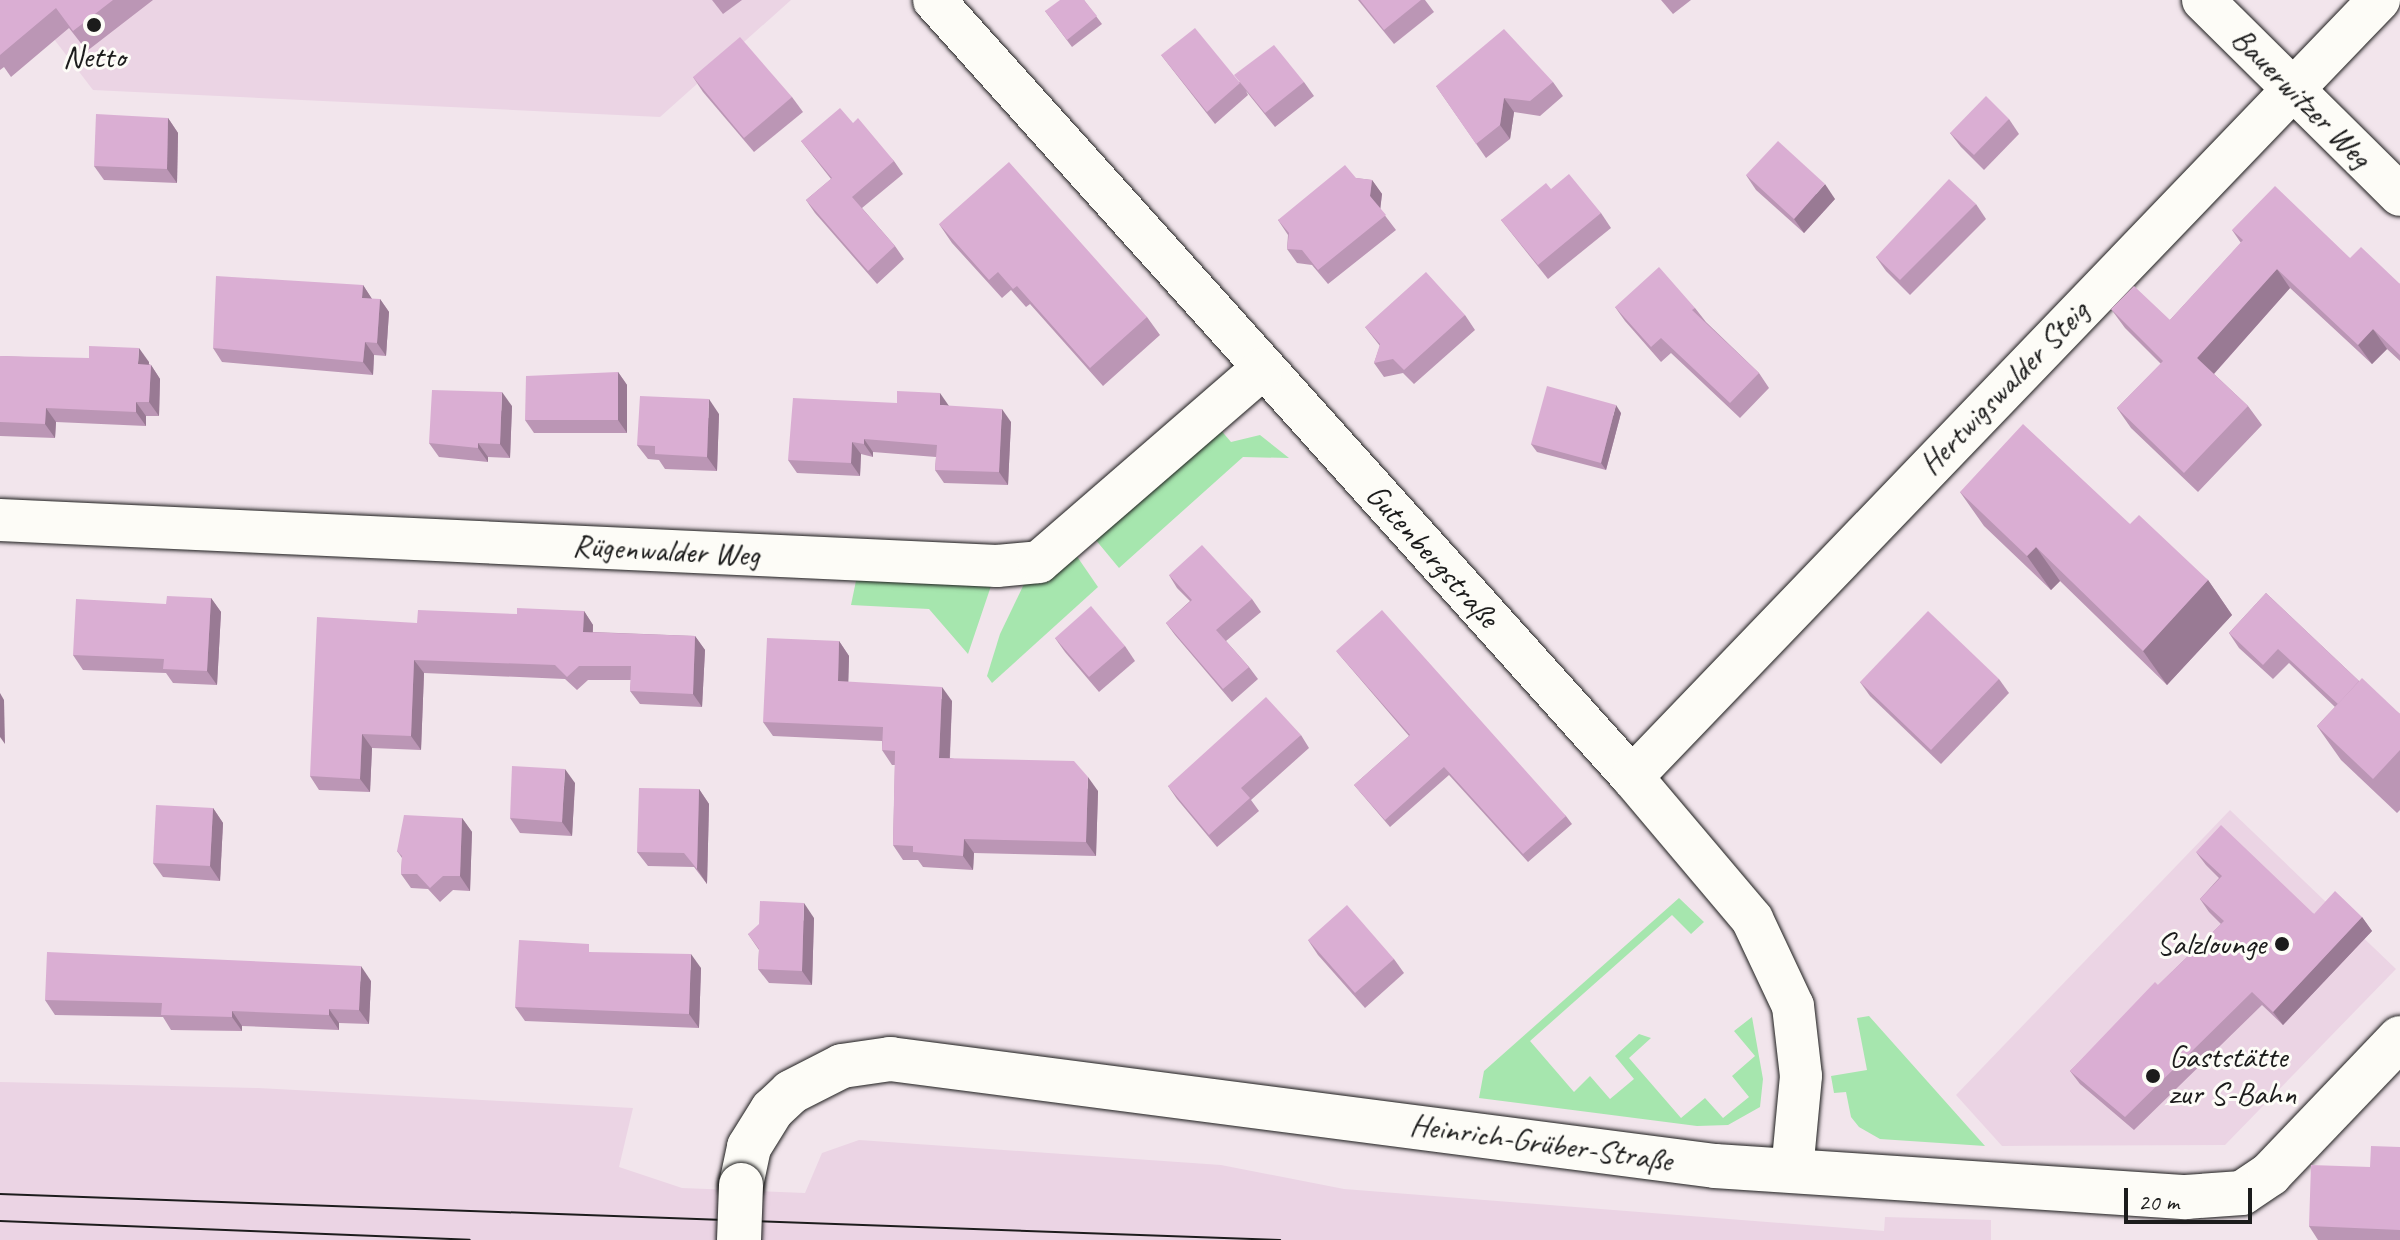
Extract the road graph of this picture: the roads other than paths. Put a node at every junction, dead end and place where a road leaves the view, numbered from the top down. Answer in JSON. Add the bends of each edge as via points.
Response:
{"nodes":[{"id":1,"x":934,"y":0,"type":"edge"},
{"id":2,"x":2203,"y":0,"type":"edge"},
{"id":3,"x":2379,"y":0,"type":"edge"},
{"id":4,"x":2290,"y":91,"type":"junction"},
{"id":5,"x":2400,"y":195,"type":"edge"},
{"id":6,"x":1261,"y":370,"type":"junction"},
{"id":7,"x":0,"y":520,"type":"edge"},
{"id":8,"x":1632,"y":777,"type":"junction"},
{"id":9,"x":2400,"y":1038,"type":"edge"},
{"id":10,"x":1792,"y":1171,"type":"junction"},
{"id":11,"x":739,"y":1240,"type":"edge"}],
"edges":[{"from":1,"to":6,"type":"street","name":"Gutenbergstraße"},
{"from":2,"to":4,"type":"street","name":"Bauerwitzer Weg"},
{"from":3,"to":4,"type":"street","name":"Hertwigswalder Steig"},
{"from":4,"to":5,"type":"street","name":"Bauerwitzer Weg"},
{"from":4,"to":8,"type":"street","name":"Hertwigswalder Steig"},
{"from":6,"to":7,"type":"street","name":"Rügenwalder Weg","via":[[1039,562],[997,566]]},
{"from":6,"to":8,"type":"street","name":"Gutenbergstraße"},
{"from":8,"to":10,"type":"street","name":"Gutenbergstraße","via":[[1736,898],[1776,962],[1793,1006],[1801,1076]]},
{"from":9,"to":10,"type":"street","name":"Heinrich-Grüber-Straße","via":[[2270,1174],[2242,1193],[2186,1197]]},
{"from":10,"to":11,"type":"street","name":"Heinrich-Grüber-Straße","bridge":true,"via":[[890,1059],[842,1066],[791,1092],[772,1110],[749,1147]]}]}
